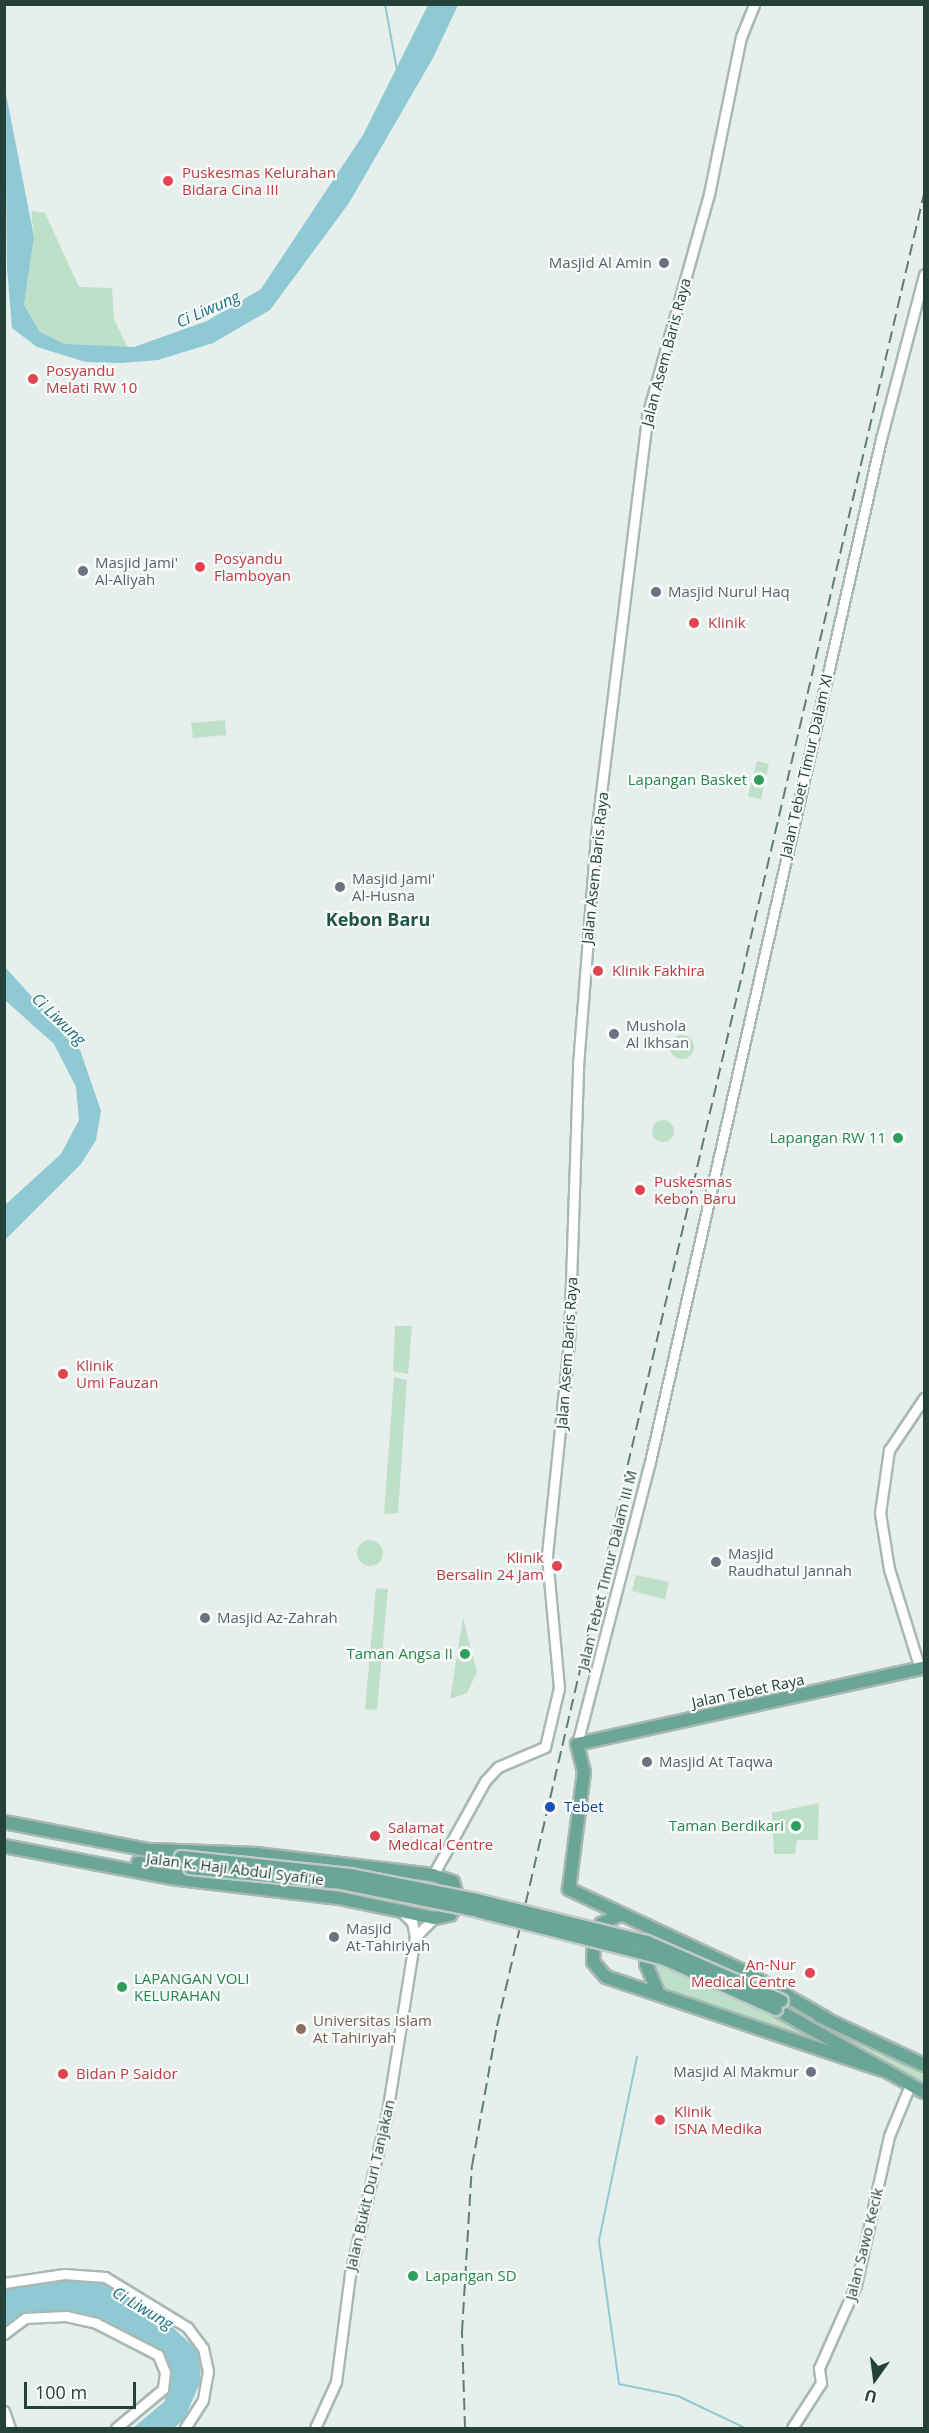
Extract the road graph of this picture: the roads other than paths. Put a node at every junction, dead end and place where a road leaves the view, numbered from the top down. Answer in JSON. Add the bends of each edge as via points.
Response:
{"nodes":[{"id":1,"x":754,"y":4,"type":"edge"},
{"id":2,"x":924,"y":275,"type":"edge"},
{"id":3,"x":698,"y":1257,"type":"joint"},
{"id":4,"x":924,"y":1398,"type":"edge"},
{"id":5,"x":922,"y":1669,"type":"edge"},
{"id":6,"x":577,"y":1744,"type":"junction"},
{"id":7,"x":4,"y":1822,"type":"edge"},
{"id":8,"x":4,"y":1838,"type":"edge"},
{"id":9,"x":4,"y":1846,"type":"edge"},
{"id":10,"x":153,"y":1850,"type":"junction"},
{"id":11,"x":120,"y":1860,"type":"junction"},
{"id":12,"x":132,"y":1870,"type":"junction"},
{"id":13,"x":398,"y":1870,"type":"junction"},
{"id":14,"x":433,"y":1875,"type":"junction"},
{"id":15,"x":571,"y":1891,"type":"joint"},
{"id":16,"x":396,"y":1910,"type":"junction"},
{"id":17,"x":620,"y":1915,"type":"junction"},
{"id":18,"x":434,"y":1918,"type":"junction"},
{"id":19,"x":415,"y":1937,"type":"junction"},
{"id":20,"x":669,"y":1937,"type":"junction"},
{"id":21,"x":658,"y":1992,"type":"junction"},
{"id":22,"x":779,"y":2005,"type":"junction"},
{"id":23,"x":827,"y":2019,"type":"junction"},
{"id":24,"x":922,"y":2061,"type":"edge"},
{"id":25,"x":882,"y":2070,"type":"junction"},
{"id":26,"x":910,"y":2085,"type":"junction"},
{"id":27,"x":924,"y":2092,"type":"edge"},
{"id":28,"x":4,"y":2283,"type":"edge"},
{"id":29,"x":4,"y":2334,"type":"edge"},
{"id":30,"x":4,"y":2411,"type":"edge"},
{"id":31,"x":10,"y":2428,"type":"edge"},
{"id":32,"x":116,"y":2428,"type":"edge"},
{"id":33,"x":185,"y":2428,"type":"edge"},
{"id":34,"x":315,"y":2428,"type":"edge"},
{"id":35,"x":792,"y":2428,"type":"edge"}],
"edges":[{"from":1,"to":14,"type":"street","name":"Jalan Asem Baris Raya","via":[[741,36],[709,194],[646,416],[596,834],[576,1099],[569,1342],[547,1555],[559,1688],[545,1747],[498,1767],[485,1781]]},
{"from":2,"to":3,"type":"street","name":"Jalan Tebet Timur Dalam XI","via":[[881,440]]},
{"from":3,"to":6,"type":"street","name":"Jalan Tebet Timur Dalam III M"},
{"from":4,"to":5,"type":"street","via":[[889,1450],[880,1513],[889,1569]]},
{"from":5,"to":6,"type":"main road","name":"Jalan Tebet Raya"},
{"from":6,"to":15,"type":"main road","name":"Jalan Tebet Timur Dalam III M","via":[[584,1772],[567,1884]]},
{"from":7,"to":10,"type":"main road","name":"Jalan K. Haji Abdul Syafi'ie"},
{"from":8,"to":11,"type":"main road","name":"Jalan K. Haji Abdul Syafi'ie"},
{"from":9,"to":12,"type":"main road","name":"Jalan K. Haji Abdul Syafi'ie"},
{"from":10,"to":13,"type":"main road","name":"Jalan K. Haji Abdul Syafi'ie","via":[[258,1854]]},
{"from":10,"to":22,"type":"main road","name":"Jalan K. Haji Abdul Syafi'ie","bridge":true,"via":[[181,1857],[350,1875],[477,1900],[647,1942]]},
{"from":11,"to":12,"type":"main road"},
{"from":11,"to":22,"type":"main road","name":"Jalan K. Haji Abdul Syafi'ie","bridge":true,"via":[[342,1883],[473,1910],[662,1958]]},
{"from":12,"to":16,"type":"main road","name":"Jalan K. Haji Abdul Syafi'ie"},
{"from":13,"to":14,"type":"main road","name":"Jalan K. Haji Abdul Syafi'ie"},
{"from":13,"to":16,"type":"main road","via":[[404,1891]]},
{"from":14,"to":18,"type":"main road","name":"Jalan K. Haji Abdul Syafi'ie","via":[[453,1882],[460,1897],[450,1915]]},
{"from":15,"to":17,"type":"main road","name":"Jalan K. Haji Abdul Syafi'ie"},
{"from":16,"to":18,"type":"main road","name":"Jalan K. Haji Abdul Syafi'ie"},
{"from":16,"to":19,"type":"street","via":[[411,1922]]},
{"from":17,"to":20,"type":"main road","name":"Jalan K. Haji Abdul Syafi'ie"},
{"from":17,"to":21,"type":"main road","name":"Jalan K. Haji Abdul Syafi'ie","via":[[596,1932],[593,1962],[606,1977]]},
{"from":18,"to":19,"type":"street"},
{"from":19,"to":34,"type":"street","name":"Jalan Bukit Duri Tanjakan","via":[[387,2113],[343,2313],[338,2377]]},
{"from":20,"to":21,"type":"main road","via":[[654,1941],[648,1951],[649,1976]]},
{"from":20,"to":23,"type":"main road","name":"Jalan K. Haji Abdul Syafi'ie","via":[[745,1972]]},
{"from":21,"to":25,"type":"main road","name":"Jalan K. Haji Abdul Syafi'ie"},
{"from":22,"to":23,"type":"main road","name":"Jalan K. Haji Abdul Syafi'ie"},
{"from":22,"to":25,"type":"main road","name":"Jalan K. Haji Abdul Syafi'ie"},
{"from":23,"to":24,"type":"main road","name":"Jalan K. Haji Abdul Syafi'ie"},
{"from":25,"to":26,"type":"main road","name":"Jalan K. Haji Abdul Syafi'ie"},
{"from":26,"to":27,"type":"main road","name":"Jalan K. Haji Abdul Syafi'ie"},
{"from":26,"to":35,"type":"street","name":"Jalan Sawo Kecik","via":[[889,2136],[856,2285],[819,2368],[821,2383]]},
{"from":28,"to":33,"type":"street","via":[[64,2274],[105,2277],[187,2327],[203,2348],[208,2371],[203,2400]]},
{"from":29,"to":32,"type":"street","via":[[25,2318],[66,2316],[96,2323],[158,2355],[165,2372],[163,2389]]},
{"from":30,"to":31,"type":"street"}]}
